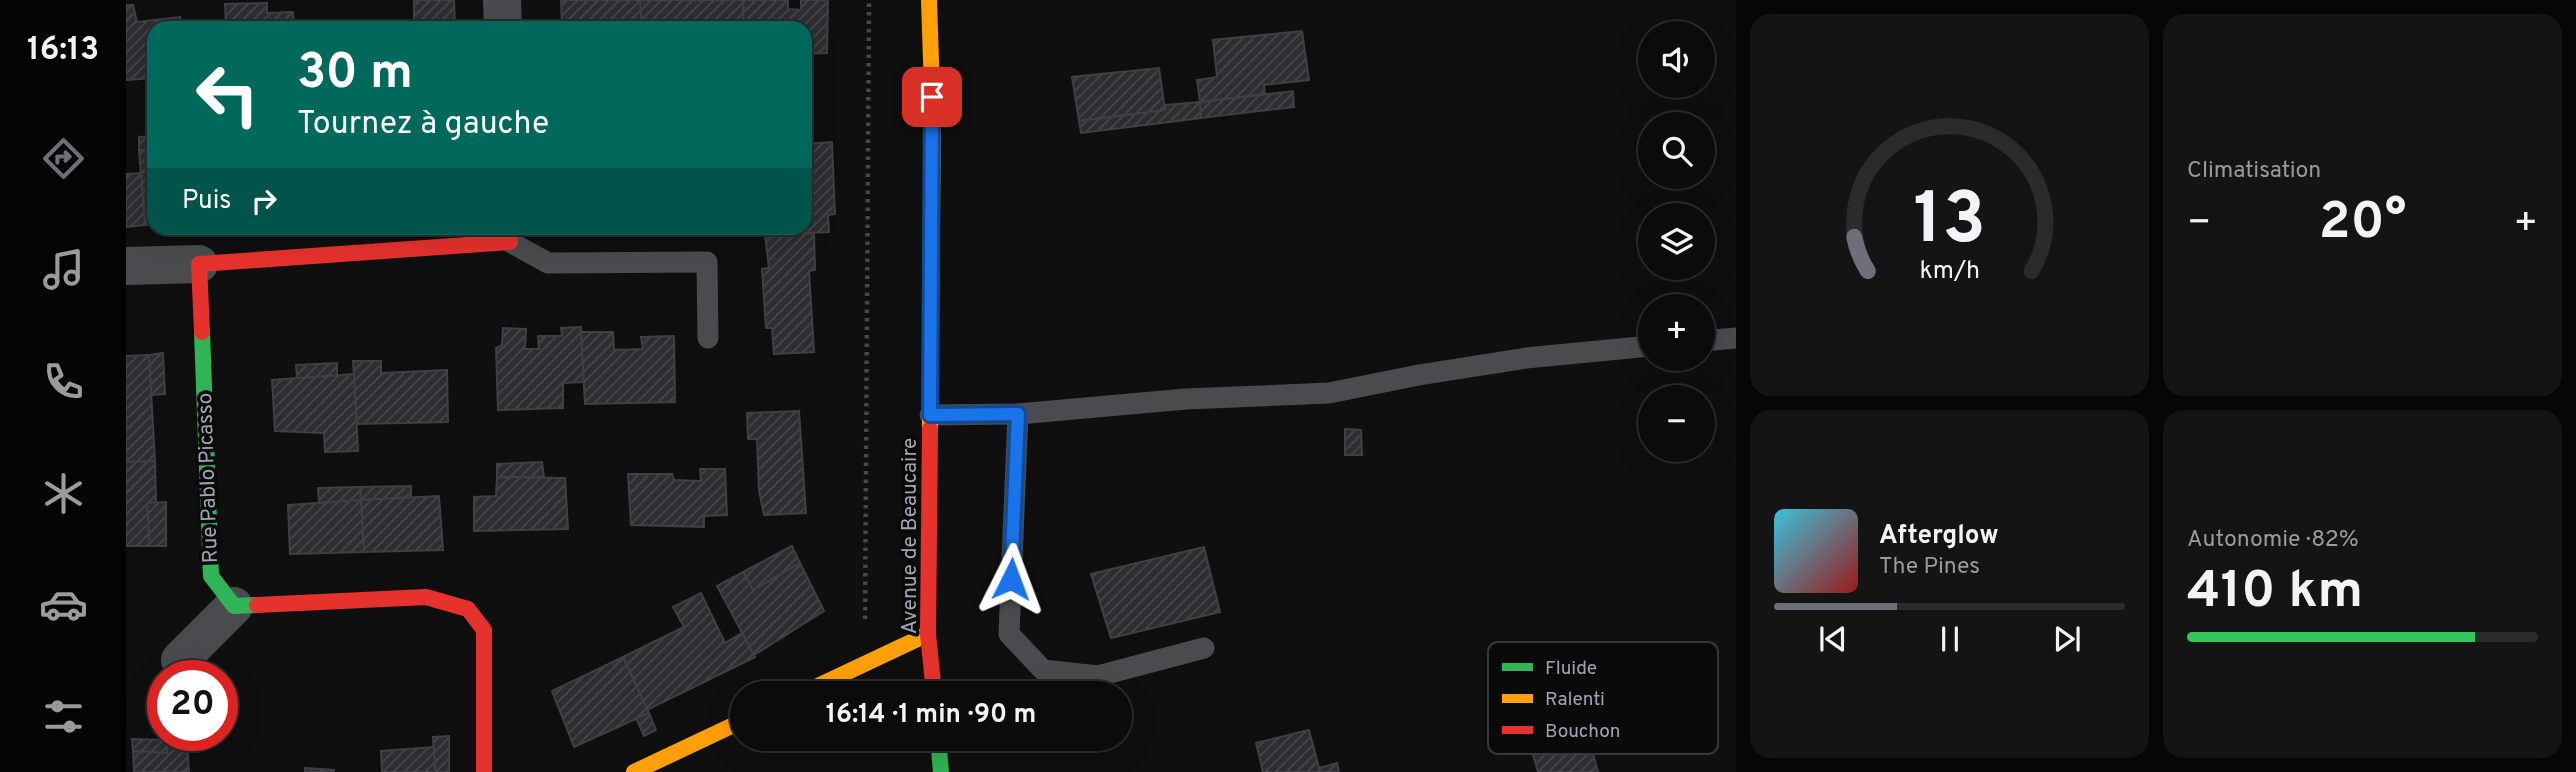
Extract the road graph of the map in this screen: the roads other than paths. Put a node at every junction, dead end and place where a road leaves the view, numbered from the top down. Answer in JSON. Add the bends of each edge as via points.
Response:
{"nodes":[{"id":1,"x":502,"y":0,"type":"edge"},
{"id":2,"x":929,"y":0,"type":"edge"},
{"id":3,"x":503,"y":21,"type":"edge"},
{"id":4,"x":509,"y":235,"type":"edge"},
{"id":5,"x":199,"y":264,"type":"junction"},
{"id":6,"x":126,"y":266,"type":"edge"},
{"id":7,"x":708,"y":338,"type":"dead end"},
{"id":8,"x":1736,"y":338,"type":"edge"},
{"id":9,"x":1715,"y":340,"type":"edge"},
{"id":10,"x":1638,"y":347,"type":"edge"},
{"id":11,"x":1018,"y":414,"type":"junction"},
{"id":12,"x":930,"y":415,"type":"junction"},
{"id":13,"x":234,"y":607,"type":"junction"},
{"id":14,"x":928,"y":634,"type":"junction"},
{"id":15,"x":1204,"y":648,"type":"dead end"},
{"id":16,"x":180,"y":660,"type":"dead end"},
{"id":17,"x":828,"y":681,"type":"edge"},
{"id":18,"x":933,"y":681,"type":"edge"},
{"id":19,"x":730,"y":728,"type":"edge"},
{"id":20,"x":939,"y":751,"type":"edge"},
{"id":21,"x":484,"y":772,"type":"edge"},
{"id":22,"x":634,"y":772,"type":"edge"},
{"id":23,"x":941,"y":772,"type":"edge"}],
"edges":[{"from":1,"to":3,"type":"street"},
{"from":2,"to":12,"type":"street","name":"Avenue de Beaucaire","via":[[933,121]]},
{"from":4,"to":5,"type":"street"},
{"from":4,"to":7,"type":"lane","via":[[548,263],[707,262]]},
{"from":5,"to":6,"type":"street"},
{"from":5,"to":13,"type":"street","name":"Rue Pablo Picasso","via":[[211,576]]},
{"from":8,"to":9,"type":"lane"},
{"from":10,"to":11,"type":"lane","via":[[1526,358],[1329,393],[1186,399]]},
{"from":11,"to":12,"type":"lane"},
{"from":11,"to":15,"type":"lane","via":[[1009,634],[1043,670],[1098,676]]},
{"from":12,"to":14,"type":"street","name":"Avenue de Beaucaire"},
{"from":13,"to":16,"type":"street"},
{"from":13,"to":21,"type":"street","via":[[426,597],[468,609],[484,630]]},
{"from":14,"to":17,"type":"street"},
{"from":14,"to":18,"type":"street","name":"Avenue de Beaucaire"},
{"from":19,"to":22,"type":"street"},
{"from":20,"to":23,"type":"street"}]}
